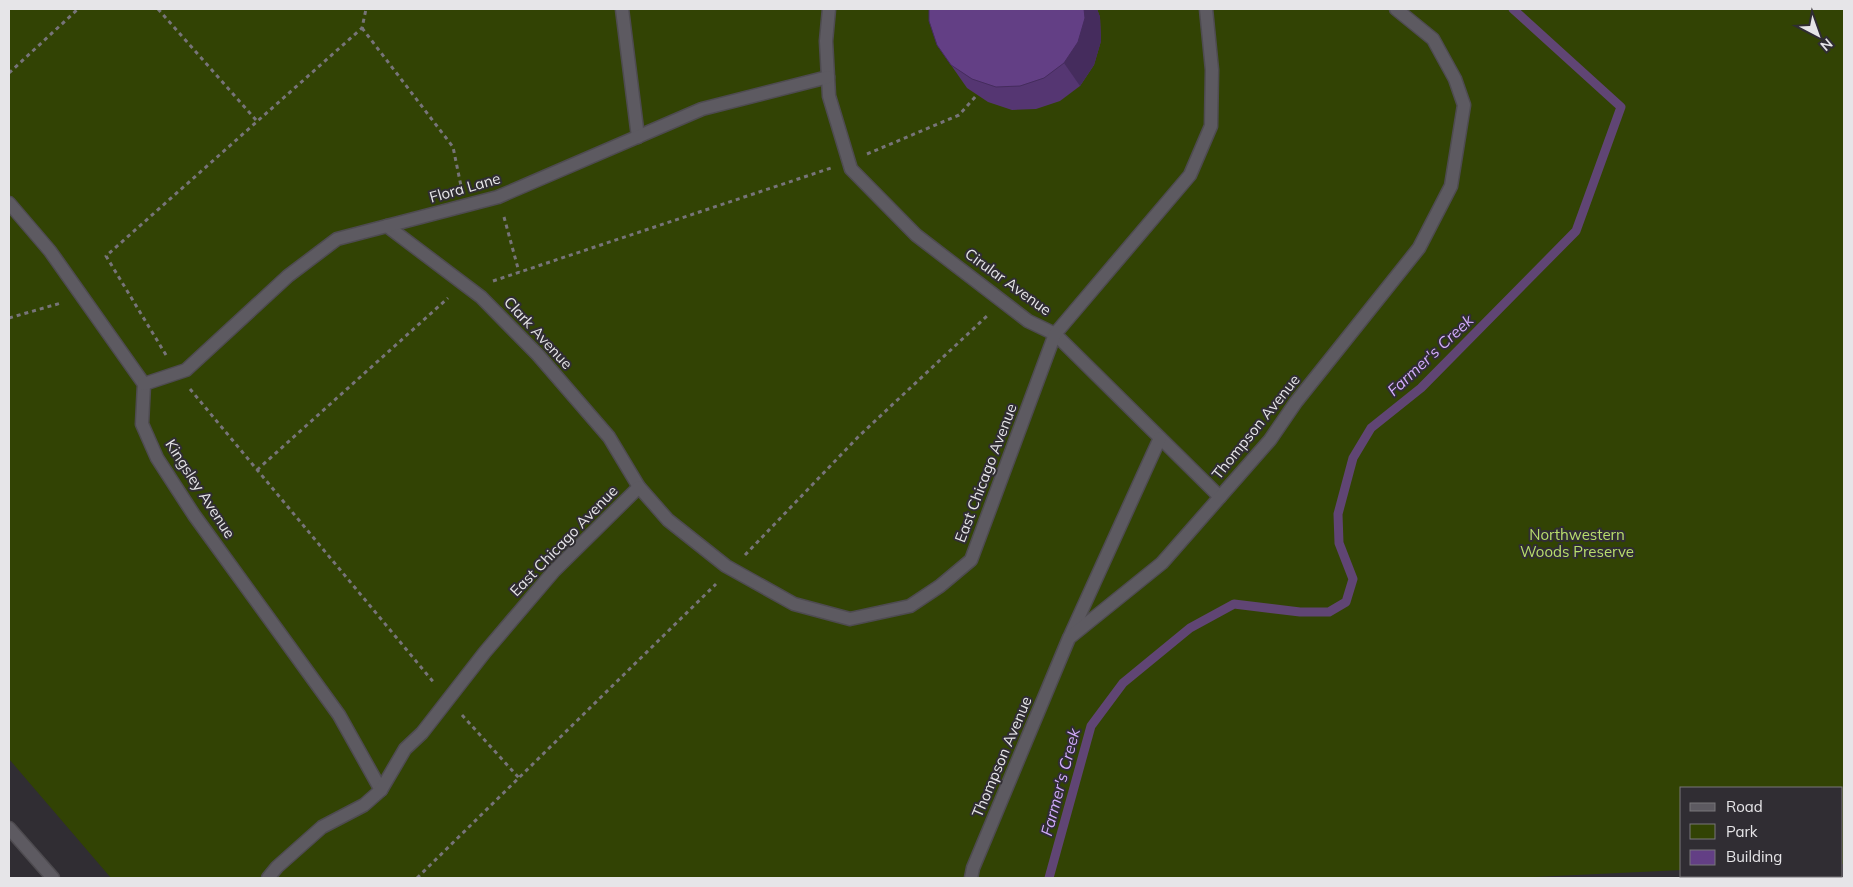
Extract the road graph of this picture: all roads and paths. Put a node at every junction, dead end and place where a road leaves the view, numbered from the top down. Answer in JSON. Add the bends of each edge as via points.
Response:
{"nodes":[{"id":1,"x":78,"y":9,"type":"edge"},
{"id":2,"x":158,"y":9,"type":"edge"},
{"id":3,"x":366,"y":9,"type":"edge"},
{"id":4,"x":622,"y":9,"type":"edge"},
{"id":5,"x":829,"y":9,"type":"edge"},
{"id":6,"x":1206,"y":9,"type":"edge"},
{"id":7,"x":1396,"y":9,"type":"edge"},
{"id":8,"x":362,"y":28,"type":"junction"},
{"id":9,"x":9,"y":73,"type":"edge"},
{"id":10,"x":828,"y":77,"type":"junction"},
{"id":11,"x":977,"y":95,"type":"edge"},
{"id":12,"x":258,"y":121,"type":"junction"},
{"id":13,"x":638,"y":137,"type":"junction"},
{"id":14,"x":849,"y":162,"type":"junction"},
{"id":15,"x":498,"y":197,"type":"junction"},
{"id":16,"x":9,"y":203,"type":"edge"},
{"id":17,"x":466,"y":206,"type":"junction"},
{"id":18,"x":387,"y":226,"type":"junction"},
{"id":19,"x":519,"y":272,"type":"junction"},
{"id":20,"x":469,"y":288,"type":"junction"},
{"id":21,"x":83,"y":297,"type":"junction"},
{"id":22,"x":1003,"y":301,"type":"junction"},
{"id":23,"x":9,"y":318,"type":"edge"},
{"id":24,"x":1055,"y":334,"type":"junction"},
{"id":25,"x":177,"y":373,"type":"junction"},
{"id":26,"x":144,"y":384,"type":"junction"},
{"id":27,"x":1160,"y":438,"type":"junction"},
{"id":28,"x":257,"y":470,"type":"junction"},
{"id":29,"x":639,"y":487,"type":"junction"},
{"id":30,"x":1220,"y":497,"type":"junction"},
{"id":31,"x":731,"y":569,"type":"junction"},
{"id":32,"x":1069,"y":638,"type":"junction"},
{"id":33,"x":448,"y":700,"type":"junction"},
{"id":34,"x":519,"y":778,"type":"junction"},
{"id":35,"x":381,"y":790,"type":"junction"},
{"id":36,"x":9,"y":828,"type":"edge"},
{"id":37,"x":53,"y":878,"type":"edge"},
{"id":38,"x":268,"y":878,"type":"edge"},
{"id":39,"x":416,"y":878,"type":"edge"},
{"id":40,"x":971,"y":878,"type":"edge"}],
"edges":[{"from":1,"to":9,"type":"path"},
{"from":2,"to":12,"type":"path"},
{"from":3,"to":8,"type":"path"},
{"from":4,"to":13,"type":"street"},
{"from":5,"to":10,"type":"street","name":"Cirular Avenue","via":[[826,42]]},
{"from":6,"to":24,"type":"street","name":"Cirular Avenue","via":[[1212,70],[1211,126],[1190,175]]},
{"from":7,"to":30,"type":"street","name":"Thompson Avenue","via":[[1433,39],[1455,79],[1464,105],[1451,186],[1419,248],[1400,275],[1296,402],[1270,440]]},
{"from":8,"to":12,"type":"path"},
{"from":8,"to":17,"type":"path","via":[[453,147]]},
{"from":10,"to":13,"type":"street","name":"Flora Lane","via":[[702,109]]},
{"from":10,"to":14,"type":"street","name":"Cirular Avenue","via":[[829,96]]},
{"from":11,"to":14,"type":"path","via":[[959,115]]},
{"from":12,"to":25,"type":"path","via":[[106,256]]},
{"from":13,"to":15,"type":"street","name":"Flora Lane"},
{"from":14,"to":19,"type":"path"},
{"from":14,"to":22,"type":"street","name":"Cirular Avenue","via":[[851,169],[916,235]]},
{"from":15,"to":17,"type":"street","name":"Flora Lane"},
{"from":15,"to":19,"type":"path"},
{"from":16,"to":21,"type":"street","via":[[50,251]]},
{"from":17,"to":18,"type":"street","name":"Flora Lane"},
{"from":18,"to":20,"type":"street","name":"Clark Avenue"},
{"from":18,"to":25,"type":"street","name":"Flora Lane","via":[[337,239],[288,276],[186,370]]},
{"from":19,"to":20,"type":"path"},
{"from":20,"to":28,"type":"path","via":[[448,298]]},
{"from":20,"to":29,"type":"street","name":"Clark Avenue","via":[[538,355],[610,437]]},
{"from":21,"to":23,"type":"path"},
{"from":21,"to":26,"type":"street"},
{"from":22,"to":24,"type":"street","name":"Cirular Avenue","via":[[1028,320]]},
{"from":22,"to":31,"type":"path","via":[[859,436]]},
{"from":24,"to":27,"type":"street"},
{"from":24,"to":31,"type":"street","name":"East Chicago Avenue","via":[[971,560],[940,586],[910,606],[850,619],[794,604]]},
{"from":25,"to":26,"type":"street","name":"Flora Lane"},
{"from":25,"to":28,"type":"path"},
{"from":26,"to":35,"type":"street","name":"Kingsley Avenue","via":[[142,424],[157,458],[194,515],[339,715]]},
{"from":27,"to":30,"type":"street"},
{"from":27,"to":32,"type":"street"},
{"from":28,"to":33,"type":"path"},
{"from":29,"to":31,"type":"street","name":"East Chicago Avenue","via":[[668,520]]},
{"from":29,"to":33,"type":"street","name":"East Chicago Avenue","via":[[554,571]]},
{"from":30,"to":32,"type":"street","name":"Thompson Avenue","via":[[1162,563]]},
{"from":31,"to":34,"type":"path"},
{"from":32,"to":40,"type":"street","name":"Thompson Avenue"},
{"from":33,"to":34,"type":"path"},
{"from":33,"to":35,"type":"street","name":"East Chicago Avenue","via":[[422,733],[404,749]]},
{"from":34,"to":39,"type":"path"},
{"from":35,"to":38,"type":"street","name":"East Chicago Avenue","via":[[364,804],[322,827]]},
{"from":36,"to":37,"type":"street"}]}
